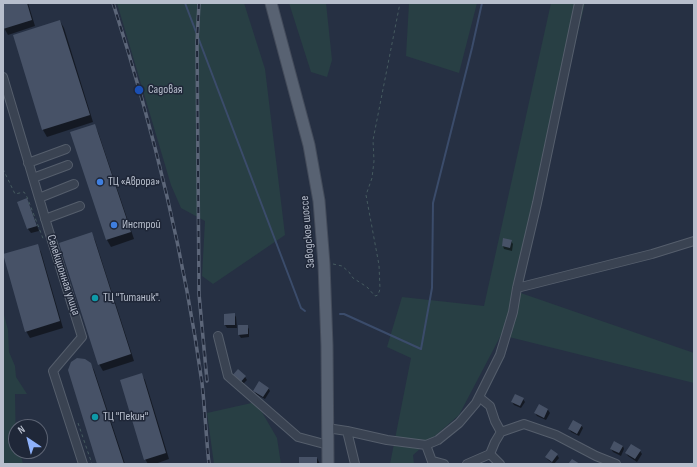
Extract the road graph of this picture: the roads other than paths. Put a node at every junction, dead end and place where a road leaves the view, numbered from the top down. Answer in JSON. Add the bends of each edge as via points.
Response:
{"nodes":[{"id":1,"x":271,"y":3,"type":"edge"},
{"id":2,"x":579,"y":3,"type":"edge"},
{"id":3,"x":3,"y":77,"type":"edge"},
{"id":4,"x":66,"y":149,"type":"dead end"},
{"id":5,"x":28,"y":163,"type":"junction"},
{"id":6,"x":68,"y":165,"type":"dead end"},
{"id":7,"x":33,"y":178,"type":"junction"},
{"id":8,"x":74,"y":184,"type":"dead end"},
{"id":9,"x":39,"y":198,"type":"junction"},
{"id":10,"x":80,"y":206,"type":"dead end"},
{"id":11,"x":45,"y":219,"type":"junction"},
{"id":12,"x":694,"y":242,"type":"edge"},
{"id":13,"x":517,"y":288,"type":"junction"},
{"id":14,"x":218,"y":336,"type":"dead end"},
{"id":15,"x":479,"y":397,"type":"junction"},
{"id":16,"x":327,"y":428,"type":"junction"},
{"id":17,"x":347,"y":431,"type":"junction"},
{"id":18,"x":501,"y":432,"type":"junction"},
{"id":19,"x":328,"y":444,"type":"junction"},
{"id":20,"x":426,"y":445,"type":"junction"},
{"id":21,"x":490,"y":454,"type":"junction"},
{"id":22,"x":433,"y":463,"type":"edge"},
{"id":23,"x":83,"y":464,"type":"edge"},
{"id":24,"x":328,"y":464,"type":"edge"},
{"id":25,"x":355,"y":464,"type":"edge"},
{"id":26,"x":444,"y":464,"type":"edge"},
{"id":27,"x":467,"y":464,"type":"edge"},
{"id":28,"x":500,"y":464,"type":"edge"},
{"id":29,"x":616,"y":464,"type":"edge"}],
"edges":[{"from":1,"to":16,"type":"main road","name":"Заводское шоссе","via":[[309,145],[319,201],[327,346]]},
{"from":2,"to":13,"type":"street","via":[[538,203]]},
{"from":3,"to":5,"type":"street","name":"Селекционная улица"},
{"from":4,"to":5,"type":"street"},
{"from":5,"to":7,"type":"street","name":"Селекционная улица"},
{"from":6,"to":7,"type":"street"},
{"from":7,"to":9,"type":"street","name":"Селекционная улица"},
{"from":8,"to":9,"type":"street"},
{"from":9,"to":11,"type":"street","name":"Селекционная улица"},
{"from":10,"to":11,"type":"street"},
{"from":11,"to":23,"type":"street","name":"Селекционная улица","via":[[82,337],[53,371]]},
{"from":12,"to":13,"type":"street"},
{"from":13,"to":15,"type":"street","via":[[514,312],[500,355]]},
{"from":14,"to":19,"type":"street","via":[[228,376],[298,437]]},
{"from":15,"to":18,"type":"street","via":[[490,406]]},
{"from":15,"to":20,"type":"street","via":[[459,423],[438,440]]},
{"from":16,"to":17,"type":"street"},
{"from":16,"to":19,"type":"main road","name":"Заводское шоссе"},
{"from":17,"to":20,"type":"street"},
{"from":17,"to":25,"type":"street"},
{"from":18,"to":21,"type":"street"},
{"from":18,"to":29,"type":"street","via":[[524,424],[556,435]]},
{"from":19,"to":24,"type":"main road","name":"Заводское шоссе"},
{"from":20,"to":22,"type":"street"},
{"from":21,"to":27,"type":"street"},
{"from":21,"to":28,"type":"street"},
{"from":22,"to":26,"type":"street"}]}
